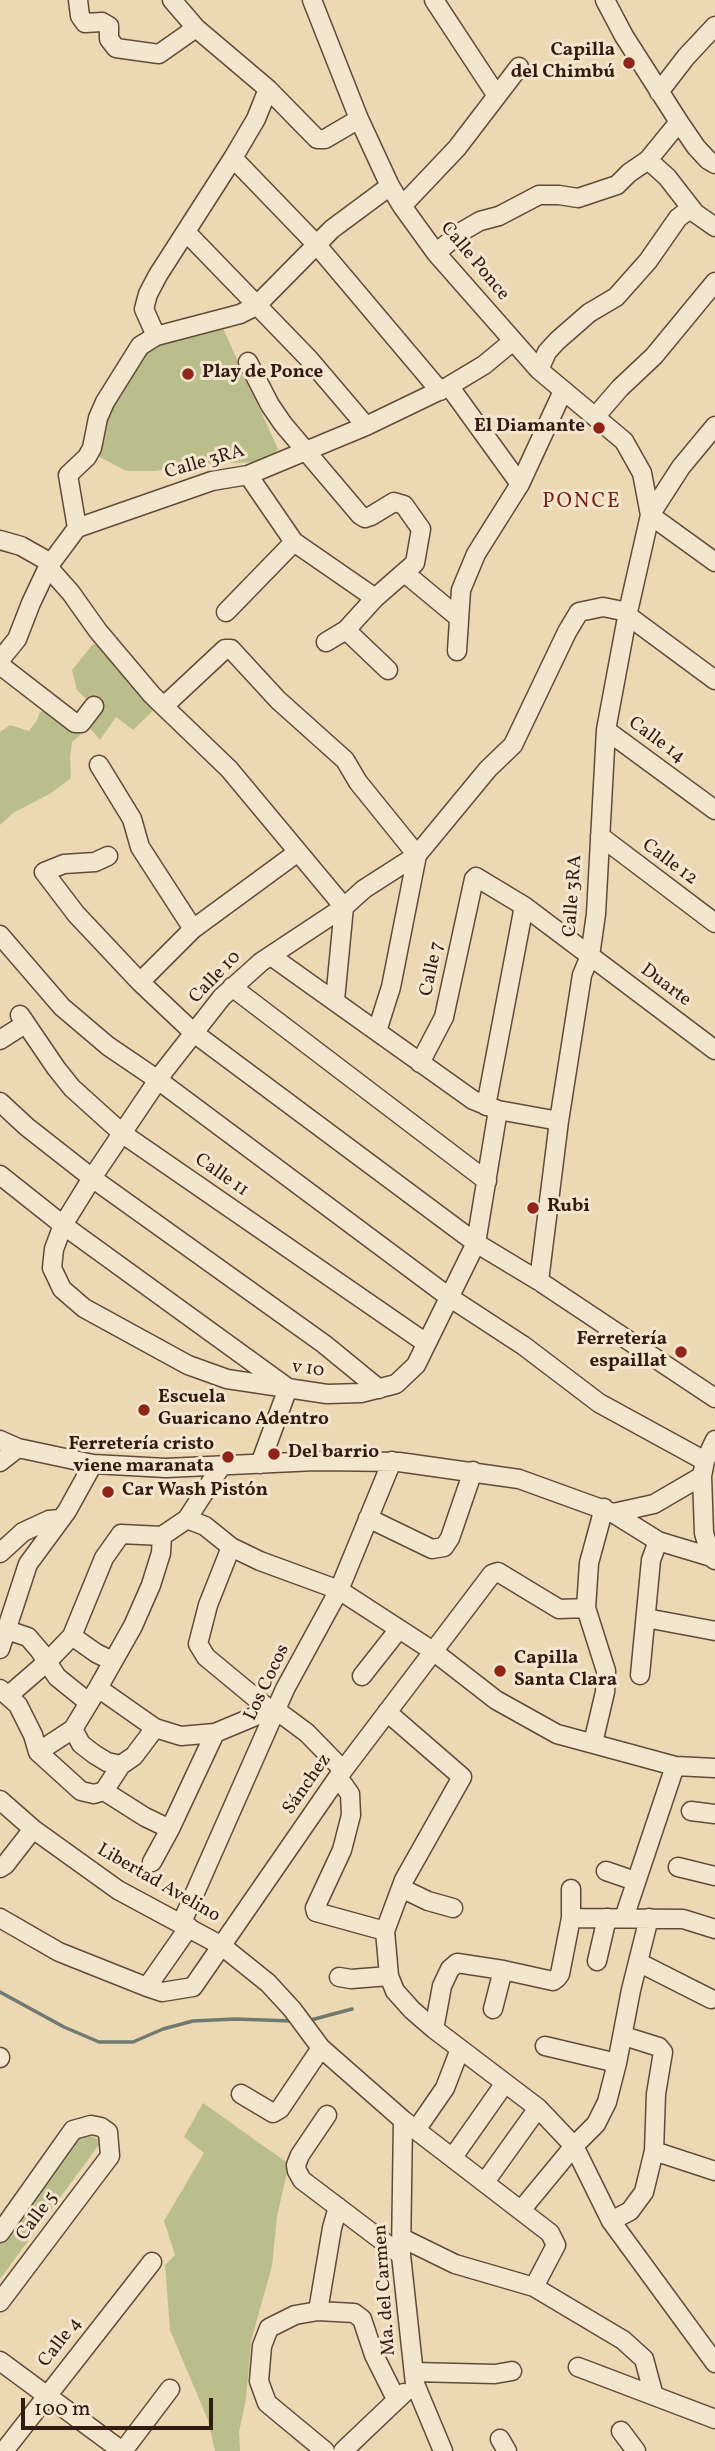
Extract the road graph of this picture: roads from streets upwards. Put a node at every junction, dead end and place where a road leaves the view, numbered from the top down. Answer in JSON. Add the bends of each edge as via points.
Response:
{"nodes":[{"id":1,"x":78,"y":0,"type":"edge"},
{"id":2,"x":172,"y":0,"type":"edge"},
{"id":3,"x":312,"y":0,"type":"edge"},
{"id":4,"x":434,"y":0,"type":"edge"},
{"id":5,"x":605,"y":0,"type":"edge"},
{"id":6,"x":715,"y":26,"type":"edge"},
{"id":7,"x":196,"y":27,"type":"junction"},
{"id":8,"x":519,"y":66,"type":"dead end"},
{"id":9,"x":268,"y":89,"type":"junction"},
{"id":10,"x":659,"y":92,"type":"junction"},
{"id":11,"x":497,"y":96,"type":"junction"},
{"id":12,"x":359,"y":119,"type":"junction"},
{"id":13,"x":679,"y":122,"type":"junction"},
{"id":14,"x":233,"y":158,"type":"junction"},
{"id":15,"x":648,"y":160,"type":"junction"},
{"id":16,"x":715,"y":164,"type":"edge"},
{"id":17,"x":390,"y":186,"type":"junction"},
{"id":18,"x":402,"y":206,"type":"junction"},
{"id":19,"x":691,"y":208,"type":"junction"},
{"id":20,"x":715,"y":227,"type":"edge"},
{"id":21,"x":186,"y":232,"type":"junction"},
{"id":22,"x":316,"y":244,"type":"junction"},
{"id":23,"x":436,"y":253,"type":"junction"},
{"id":24,"x":715,"y":282,"type":"edge"},
{"id":25,"x":256,"y":306,"type":"junction"},
{"id":26,"x":156,"y":336,"type":"junction"},
{"id":27,"x":513,"y":341,"type":"junction"},
{"id":28,"x":248,"y":362,"type":"dead end"},
{"id":29,"x":539,"y":370,"type":"junction"},
{"id":30,"x":444,"y":389,"type":"junction"},
{"id":31,"x":563,"y":391,"type":"junction"},
{"id":32,"x":595,"y":417,"type":"junction"},
{"id":33,"x":366,"y":426,"type":"junction"},
{"id":34,"x":712,"y":435,"type":"edge"},
{"id":35,"x":306,"y":449,"type":"junction"},
{"id":36,"x":248,"y":475,"type":"junction"},
{"id":37,"x":520,"y":484,"type":"junction"},
{"id":38,"x":650,"y":515,"type":"junction"},
{"id":39,"x":77,"y":528,"type":"junction"},
{"id":40,"x":0,"y":540,"type":"edge"},
{"id":41,"x":294,"y":542,"type":"junction"},
{"id":42,"x":715,"y":562,"type":"edge"},
{"id":43,"x":50,"y":565,"type":"junction"},
{"id":44,"x":406,"y":574,"type":"junction"},
{"id":45,"x":375,"y":598,"type":"junction"},
{"id":46,"x":226,"y":612,"type":"dead end"},
{"id":47,"x":627,"y":614,"type":"junction"},
{"id":48,"x":459,"y":618,"type":"junction"},
{"id":49,"x":346,"y":630,"type":"junction"},
{"id":50,"x":326,"y":642,"type":"dead end"},
{"id":51,"x":457,"y":651,"type":"dead end"},
{"id":52,"x":0,"y":663,"type":"edge"},
{"id":53,"x":388,"y":670,"type":"dead end"},
{"id":54,"x":715,"y":680,"type":"edge"},
{"id":55,"x":94,"y":706,"type":"dead end"},
{"id":56,"x":164,"y":706,"type":"junction"},
{"id":57,"x":606,"y":730,"type":"junction"},
{"id":58,"x":99,"y":765,"type":"dead end"},
{"id":59,"x":715,"y":810,"type":"edge"},
{"id":60,"x":600,"y":836,"type":"junction"},
{"id":61,"x":298,"y":852,"type":"junction"},
{"id":62,"x":417,"y":855,"type":"junction"},
{"id":63,"x":108,"y":856,"type":"dead end"},
{"id":64,"x":474,"y":879,"type":"joint"},
{"id":65,"x":344,"y":906,"type":"junction"},
{"id":66,"x":524,"y":906,"type":"junction"},
{"id":67,"x":715,"y":923,"type":"edge"},
{"id":68,"x":193,"y":929,"type":"junction"},
{"id":69,"x":0,"y":935,"type":"edge"},
{"id":70,"x":271,"y":956,"type":"junction"},
{"id":71,"x":590,"y":956,"type":"junction"},
{"id":72,"x":140,"y":982,"type":"junction"},
{"id":73,"x":232,"y":987,"type":"junction"},
{"id":74,"x":335,"y":1000,"type":"junction"},
{"id":75,"x":377,"y":1031,"type":"junction"},
{"id":76,"x":194,"y":1032,"type":"junction"},
{"id":77,"x":0,"y":1040,"type":"edge"},
{"id":78,"x":715,"y":1049,"type":"edge"},
{"id":79,"x":420,"y":1063,"type":"junction"},
{"id":80,"x":158,"y":1080,"type":"junction"},
{"id":81,"x":0,"y":1102,"type":"edge"},
{"id":82,"x":492,"y":1108,"type":"junction"},
{"id":83,"x":559,"y":1121,"type":"junction"},
{"id":84,"x":123,"y":1134,"type":"junction"},
{"id":85,"x":0,"y":1175,"type":"edge"},
{"id":86,"x":92,"y":1178,"type":"junction"},
{"id":87,"x":486,"y":1181,"type":"junction"},
{"id":88,"x":63,"y":1225,"type":"junction"},
{"id":89,"x":476,"y":1243,"type":"junction"},
{"id":90,"x":539,"y":1281,"type":"junction"},
{"id":91,"x":449,"y":1297,"type":"junction"},
{"id":92,"x":426,"y":1343,"type":"junction"},
{"id":93,"x":288,"y":1388,"type":"junction"},
{"id":94,"x":379,"y":1389,"type":"junction"},
{"id":95,"x":715,"y":1398,"type":"edge"},
{"id":96,"x":0,"y":1440,"type":"edge"},
{"id":97,"x":715,"y":1440,"type":"edge"},
{"id":98,"x":18,"y":1448,"type":"junction"},
{"id":99,"x":0,"y":1461,"type":"edge"},
{"id":100,"x":392,"y":1461,"type":"junction"},
{"id":101,"x":93,"y":1464,"type":"junction"},
{"id":102,"x":260,"y":1464,"type":"junction"},
{"id":103,"x":222,"y":1465,"type":"junction"},
{"id":104,"x":473,"y":1471,"type":"junction"},
{"id":105,"x":708,"y":1471,"type":"edge"},
{"id":106,"x":608,"y":1511,"type":"junction"},
{"id":107,"x":368,"y":1518,"type":"junction"},
{"id":108,"x":60,"y":1519,"type":"junction"},
{"id":109,"x":187,"y":1520,"type":"junction"},
{"id":110,"x":162,"y":1536,"type":"junction"},
{"id":111,"x":658,"y":1541,"type":"junction"},
{"id":112,"x":231,"y":1547,"type":"junction"},
{"id":113,"x":0,"y":1553,"type":"edge"},
{"id":114,"x":713,"y":1558,"type":"edge"},
{"id":115,"x":339,"y":1590,"type":"junction"},
{"id":116,"x":586,"y":1608,"type":"junction"},
{"id":117,"x":646,"y":1618,"type":"junction"},
{"id":118,"x":399,"y":1629,"type":"junction"},
{"id":119,"x":7,"y":1630,"type":"junction"},
{"id":120,"x":715,"y":1631,"type":"edge"},
{"id":121,"x":72,"y":1636,"type":"junction"},
{"id":122,"x":0,"y":1649,"type":"edge"},
{"id":123,"x":433,"y":1651,"type":"junction"},
{"id":124,"x":112,"y":1661,"type":"junction"},
{"id":125,"x":47,"y":1662,"type":"junction"},
{"id":126,"x":640,"y":1675,"type":"dead end"},
{"id":127,"x":362,"y":1676,"type":"dead end"},
{"id":128,"x":4,"y":1692,"type":"edge"},
{"id":129,"x":93,"y":1695,"type":"junction"},
{"id":130,"x":273,"y":1710,"type":"junction"},
{"id":131,"x":387,"y":1712,"type":"junction"},
{"id":132,"x":155,"y":1728,"type":"junction"},
{"id":133,"x":73,"y":1729,"type":"junction"},
{"id":134,"x":215,"y":1733,"type":"junction"},
{"id":135,"x":593,"y":1743,"type":"junction"},
{"id":136,"x":38,"y":1752,"type":"junction"},
{"id":137,"x":121,"y":1765,"type":"junction"},
{"id":138,"x":675,"y":1766,"type":"junction"},
{"id":139,"x":715,"y":1769,"type":"edge"},
{"id":140,"x":341,"y":1774,"type":"junction"},
{"id":141,"x":99,"y":1792,"type":"junction"},
{"id":142,"x":0,"y":1800,"type":"edge"},
{"id":143,"x":691,"y":1811,"type":"dead end"},
{"id":144,"x":715,"y":1814,"type":"edge"},
{"id":145,"x":33,"y":1829,"type":"junction"},
{"id":146,"x":170,"y":1829,"type":"junction"},
{"id":147,"x":152,"y":1862,"type":"dead end"},
{"id":148,"x":678,"y":1867,"type":"dead end"},
{"id":149,"x":0,"y":1868,"type":"edge"},
{"id":150,"x":607,"y":1871,"type":"dead end"},
{"id":151,"x":715,"y":1877,"type":"edge"},
{"id":152,"x":635,"y":1881,"type":"junction"},
{"id":153,"x":401,"y":1888,"type":"junction"},
{"id":154,"x":571,"y":1889,"type":"dead end"},
{"id":155,"x":453,"y":1908,"type":"dead end"},
{"id":156,"x":0,"y":1918,"type":"edge"},
{"id":157,"x":571,"y":1918,"type":"junction"},
{"id":158,"x":615,"y":1918,"type":"junction"},
{"id":159,"x":649,"y":1918,"type":"junction"},
{"id":160,"x":186,"y":1925,"type":"junction"},
{"id":161,"x":715,"y":1929,"type":"edge"},
{"id":162,"x":385,"y":1931,"type":"junction"},
{"id":163,"x":222,"y":1946,"type":"junction"},
{"id":164,"x":597,"y":1961,"type":"dead end"},
{"id":165,"x":638,"y":1962,"type":"junction"},
{"id":166,"x":503,"y":1970,"type":"junction"},
{"id":167,"x":389,"y":1976,"type":"junction"},
{"id":168,"x":339,"y":1977,"type":"dead end"},
{"id":169,"x":148,"y":1987,"type":"junction"},
{"id":170,"x":711,"y":1999,"type":"dead end"},
{"id":171,"x":493,"y":2009,"type":"dead end"},
{"id":172,"x":434,"y":2029,"type":"junction"},
{"id":173,"x":624,"y":2036,"type":"junction"},
{"id":174,"x":316,"y":2041,"type":"junction"},
{"id":175,"x":545,"y":2046,"type":"dead end"},
{"id":176,"x":460,"y":2049,"type":"junction"},
{"id":177,"x":617,"y":2063,"type":"junction"},
{"id":178,"x":505,"y":2083,"type":"junction"},
{"id":179,"x":241,"y":2094,"type":"dead end"},
{"id":180,"x":538,"y":2108,"type":"junction"},
{"id":181,"x":327,"y":2115,"type":"dead end"},
{"id":182,"x":409,"y":2125,"type":"junction"},
{"id":183,"x":574,"y":2146,"type":"junction"},
{"id":184,"x":654,"y":2151,"type":"junction"},
{"id":185,"x":453,"y":2158,"type":"junction"},
{"id":186,"x":715,"y":2171,"type":"edge"},
{"id":187,"x":485,"y":2182,"type":"junction"},
{"id":188,"x":338,"y":2207,"type":"junction"},
{"id":189,"x":522,"y":2209,"type":"junction"},
{"id":190,"x":611,"y":2221,"type":"junction"},
{"id":191,"x":0,"y":2233,"type":"edge"},
{"id":192,"x":401,"y":2247,"type":"junction"},
{"id":193,"x":152,"y":2262,"type":"dead end"},
{"id":194,"x":534,"y":2287,"type":"junction"},
{"id":195,"x":0,"y":2302,"type":"edge"},
{"id":196,"x":318,"y":2311,"type":"junction"},
{"id":197,"x":0,"y":2361,"type":"edge"},
{"id":198,"x":715,"y":2363,"type":"edge"},
{"id":199,"x":578,"y":2367,"type":"dead end"},
{"id":200,"x":512,"y":2371,"type":"dead end"},
{"id":201,"x":414,"y":2378,"type":"junction"},
{"id":202,"x":170,"y":2389,"type":"dead end"},
{"id":203,"x":47,"y":2396,"type":"junction"},
{"id":204,"x":654,"y":2396,"type":"junction"},
{"id":205,"x":396,"y":2399,"type":"junction"},
{"id":206,"x":715,"y":2419,"type":"edge"},
{"id":207,"x":621,"y":2431,"type":"dead end"},
{"id":208,"x":4,"y":2451,"type":"edge"},
{"id":209,"x":122,"y":2451,"type":"edge"},
{"id":210,"x":325,"y":2451,"type":"edge"},
{"id":211,"x":343,"y":2451,"type":"edge"},
{"id":212,"x":443,"y":2451,"type":"edge"},
{"id":213,"x":636,"y":2451,"type":"edge"}],
"edges":[{"from":1,"to":7,"type":"street","via":[[85,23],[109,26],[109,39],[117,48],[159,54]]},
{"from":2,"to":7,"type":"street"},
{"from":3,"to":12,"type":"street","name":"Calle Ponce"},
{"from":4,"to":11,"type":"street"},
{"from":5,"to":10,"type":"street"},
{"from":6,"to":10,"type":"street"},
{"from":7,"to":9,"type":"street"},
{"from":8,"to":11,"type":"street"},
{"from":9,"to":12,"type":"street","via":[[317,139]]},
{"from":9,"to":14,"type":"street"},
{"from":10,"to":13,"type":"street"},
{"from":11,"to":18,"type":"street","via":[[457,148]]},
{"from":12,"to":17,"type":"street","name":"Calle Ponce"},
{"from":13,"to":15,"type":"street"},
{"from":13,"to":16,"type":"street","via":[[696,148]]},
{"from":14,"to":21,"type":"street"},
{"from":14,"to":22,"type":"street"},
{"from":15,"to":19,"type":"street"},
{"from":15,"to":23,"type":"street","via":[[604,191],[578,198],[539,195],[480,221]]},
{"from":17,"to":18,"type":"street","name":"Calle Ponce"},
{"from":17,"to":22,"type":"street"},
{"from":18,"to":23,"type":"street","name":"Calle Ponce"},
{"from":19,"to":20,"type":"street"},
{"from":19,"to":29,"type":"street","via":[[616,297],[557,341]]},
{"from":21,"to":25,"type":"street"},
{"from":21,"to":26,"type":"street","via":[[148,294],[144,309]]},
{"from":22,"to":25,"type":"street"},
{"from":22,"to":30,"type":"street"},
{"from":23,"to":27,"type":"street","name":"Calle Ponce"},
{"from":24,"to":32,"type":"street"},
{"from":25,"to":26,"type":"street"},
{"from":25,"to":33,"type":"street"},
{"from":26,"to":39,"type":"street","via":[[140,346],[98,418],[87,457],[68,475]]},
{"from":27,"to":29,"type":"street","name":"Calle Ponce"},
{"from":27,"to":30,"type":"street","name":"Calle 3RA"},
{"from":28,"to":35,"type":"street","via":[[270,405]]},
{"from":29,"to":31,"type":"street","name":"Calle Ponce"},
{"from":30,"to":33,"type":"street","name":"Calle 3RA"},
{"from":30,"to":37,"type":"street"},
{"from":31,"to":32,"type":"street","name":"Calle Ponce"},
{"from":31,"to":37,"type":"street"},
{"from":32,"to":38,"type":"street","name":"Calle Ponce","via":[[624,441],[642,472]]},
{"from":33,"to":35,"type":"street","name":"Calle 3RA"},
{"from":34,"to":38,"type":"street","via":[[681,467]]},
{"from":35,"to":36,"type":"street","name":"Calle 3RA"},
{"from":35,"to":44,"type":"street","via":[[365,518],[394,502],[404,505],[421,529],[415,563]]},
{"from":36,"to":39,"type":"street","name":"Calle 3RA","via":[[212,481]]},
{"from":36,"to":41,"type":"street"},
{"from":37,"to":48,"type":"street","via":[[476,554],[461,590]]},
{"from":38,"to":42,"type":"street"},
{"from":38,"to":47,"type":"street","name":"Calle 3RA"},
{"from":39,"to":43,"type":"street"},
{"from":40,"to":43,"type":"street","via":[[21,546]]},
{"from":41,"to":45,"type":"street"},
{"from":41,"to":46,"type":"street"},
{"from":43,"to":52,"type":"street","via":[[17,639]]},
{"from":43,"to":56,"type":"street","via":[[98,631]]},
{"from":44,"to":45,"type":"street"},
{"from":44,"to":48,"type":"street"},
{"from":45,"to":49,"type":"street"},
{"from":47,"to":54,"type":"street"},
{"from":47,"to":57,"type":"street","name":"Calle 3RA"},
{"from":47,"to":62,"type":"street","via":[[603,607],[579,612],[513,744]]},
{"from":48,"to":51,"type":"street"},
{"from":49,"to":50,"type":"street"},
{"from":49,"to":53,"type":"street"},
{"from":52,"to":55,"type":"street","via":[[75,723]]},
{"from":56,"to":61,"type":"street","via":[[229,769]]},
{"from":56,"to":62,"type":"street","via":[[225,649],[231,649],[278,700],[345,760]]},
{"from":57,"to":59,"type":"street","name":"Calle 14"},
{"from":57,"to":60,"type":"street","name":"Calle 3RA"},
{"from":58,"to":68,"type":"street","via":[[132,819],[140,847]]},
{"from":60,"to":67,"type":"street","name":"Calle 12"},
{"from":60,"to":71,"type":"street","name":"Calle 3RA"},
{"from":61,"to":65,"type":"street"},
{"from":61,"to":68,"type":"street"},
{"from":62,"to":65,"type":"street","name":"Calle 10"},
{"from":62,"to":75,"type":"street"},
{"from":63,"to":72,"type":"street","via":[[44,872],[76,915]]},
{"from":64,"to":66,"type":"street","name":"Duarte"},
{"from":64,"to":79,"type":"street","name":"Calle 7","via":[[444,1017]]},
{"from":65,"to":70,"type":"street","name":"Calle 10"},
{"from":65,"to":74,"type":"street"},
{"from":66,"to":71,"type":"street","name":"Duarte"},
{"from":66,"to":82,"type":"street","name":"v 10"},
{"from":68,"to":72,"type":"street"},
{"from":69,"to":80,"type":"street","via":[[62,1007]]},
{"from":70,"to":73,"type":"street","name":"Calle 10"},
{"from":70,"to":74,"type":"street"},
{"from":71,"to":78,"type":"street","name":"Duarte"},
{"from":71,"to":83,"type":"street","name":"Calle 3RA","via":[[582,975]]},
{"from":72,"to":76,"type":"street"},
{"from":73,"to":76,"type":"street","name":"Calle 10"},
{"from":73,"to":87,"type":"street"},
{"from":74,"to":75,"type":"street"},
{"from":75,"to":79,"type":"street"},
{"from":76,"to":80,"type":"street","name":"Calle 10"},
{"from":76,"to":89,"type":"street"},
{"from":77,"to":84,"type":"street","name":"Calle 11","via":[[22,1020],[72,1088]]},
{"from":79,"to":82,"type":"street"},
{"from":80,"to":84,"type":"street","name":"Calle 10"},
{"from":80,"to":91,"type":"street"},
{"from":81,"to":86,"type":"street"},
{"from":82,"to":83,"type":"street"},
{"from":82,"to":87,"type":"street","name":"v 10"},
{"from":83,"to":90,"type":"street","name":"Calle 3RA"},
{"from":84,"to":86,"type":"street","name":"Calle 10"},
{"from":84,"to":92,"type":"street","name":"Calle 11"},
{"from":85,"to":88,"type":"street"},
{"from":86,"to":88,"type":"street","name":"v 10"},
{"from":86,"to":94,"type":"street","via":[[324,1344]]},
{"from":87,"to":89,"type":"street","name":"v 10"},
{"from":88,"to":93,"type":"street"},
{"from":88,"to":93,"type":"street","name":"v 10","via":[[52,1268],[62,1289],[84,1308],[188,1365],[228,1379]]},
{"from":89,"to":90,"type":"street"},
{"from":89,"to":91,"type":"street","name":"v 10"},
{"from":90,"to":95,"type":"street"},
{"from":91,"to":92,"type":"street","name":"v 10"},
{"from":91,"to":105,"type":"street","via":[[524,1346],[599,1404]]},
{"from":92,"to":94,"type":"street","name":"v 10","via":[[416,1364],[396,1384]]},
{"from":93,"to":94,"type":"street","name":"v 10","via":[[327,1394]]},
{"from":93,"to":102,"type":"street"},
{"from":96,"to":98,"type":"street"},
{"from":97,"to":105,"type":"street"},
{"from":98,"to":99,"type":"street"},
{"from":98,"to":101,"type":"street"},
{"from":100,"to":102,"type":"street"},
{"from":100,"to":104,"type":"street"},
{"from":100,"to":107,"type":"street","name":"Los Cocos"},
{"from":101,"to":103,"type":"street"},
{"from":101,"to":108,"type":"street"},
{"from":102,"to":103,"type":"street"},
{"from":103,"to":109,"type":"street"},
{"from":104,"to":106,"type":"street","via":[[519,1479]]},
{"from":104,"to":107,"type":"street","via":[[444,1546],[432,1549]]},
{"from":105,"to":106,"type":"street","via":[[654,1504]]},
{"from":105,"to":114,"type":"street","via":[[704,1533]]},
{"from":106,"to":111,"type":"street"},
{"from":106,"to":116,"type":"street","via":[[589,1563]]},
{"from":107,"to":115,"type":"street","name":"Los Cocos"},
{"from":108,"to":113,"type":"street","via":[[23,1532]]},
{"from":108,"to":119,"type":"street","via":[[27,1564]]},
{"from":109,"to":110,"type":"street"},
{"from":109,"to":112,"type":"street"},
{"from":110,"to":121,"type":"street","via":[[121,1534],[104,1558]]},
{"from":110,"to":124,"type":"street","via":[[151,1585],[134,1626]]},
{"from":111,"to":114,"type":"street"},
{"from":111,"to":117,"type":"street","via":[[651,1560]]},
{"from":112,"to":115,"type":"street"},
{"from":112,"to":130,"type":"street","via":[[198,1644],[206,1657]]},
{"from":115,"to":118,"type":"street"},
{"from":115,"to":130,"type":"street","name":"Los Cocos"},
{"from":116,"to":123,"type":"street","name":"Sánchez","via":[[559,1609],[498,1572]]},
{"from":116,"to":135,"type":"street","via":[[606,1671]]},
{"from":117,"to":120,"type":"street"},
{"from":117,"to":126,"type":"street"},
{"from":118,"to":123,"type":"street"},
{"from":118,"to":127,"type":"street"},
{"from":119,"to":122,"type":"street"},
{"from":119,"to":125,"type":"street","via":[[27,1637]]},
{"from":121,"to":124,"type":"street"},
{"from":121,"to":125,"type":"street"},
{"from":123,"to":131,"type":"street","name":"Sánchez"},
{"from":123,"to":135,"type":"street","via":[[506,1706],[557,1734]]},
{"from":124,"to":129,"type":"street"},
{"from":125,"to":128,"type":"street"},
{"from":125,"to":129,"type":"street","via":[[57,1677]]},
{"from":128,"to":136,"type":"street","via":[[18,1705]]},
{"from":129,"to":132,"type":"street"},
{"from":129,"to":133,"type":"street"},
{"from":130,"to":134,"type":"street"},
{"from":130,"to":140,"type":"street","via":[[307,1733]]},
{"from":130,"to":160,"type":"street","name":"Los Cocos"},
{"from":131,"to":140,"type":"street","name":"Sánchez"},
{"from":131,"to":153,"type":"street","via":[[461,1777]]},
{"from":132,"to":134,"type":"street","via":[[181,1736]]},
{"from":132,"to":137,"type":"street"},
{"from":133,"to":136,"type":"street"},
{"from":133,"to":137,"type":"street","via":[[81,1744],[94,1754]]},
{"from":134,"to":146,"type":"street"},
{"from":135,"to":138,"type":"street"},
{"from":136,"to":141,"type":"street","via":[[80,1791]]},
{"from":137,"to":141,"type":"street"},
{"from":138,"to":139,"type":"street"},
{"from":138,"to":152,"type":"street"},
{"from":140,"to":162,"type":"street","via":[[350,1794],[351,1815],[316,1912]]},
{"from":140,"to":163,"type":"street","name":"Sánchez"},
{"from":141,"to":146,"type":"street"},
{"from":142,"to":145,"type":"street","name":"Libertad Avelino"},
{"from":143,"to":144,"type":"street"},
{"from":145,"to":149,"type":"street"},
{"from":145,"to":160,"type":"street","name":"Libertad Avelino","via":[[118,1890]]},
{"from":146,"to":147,"type":"street"},
{"from":148,"to":151,"type":"street"},
{"from":150,"to":152,"type":"street"},
{"from":152,"to":158,"type":"street"},
{"from":153,"to":155,"type":"street"},
{"from":153,"to":162,"type":"street"},
{"from":154,"to":157,"type":"street"},
{"from":156,"to":169,"type":"street","via":[[59,1952]]},
{"from":157,"to":158,"type":"street"},
{"from":157,"to":166,"type":"street","via":[[557,1979]]},
{"from":158,"to":159,"type":"street"},
{"from":158,"to":164,"type":"street"},
{"from":159,"to":161,"type":"street","via":[[683,1919]]},
{"from":159,"to":165,"type":"street"},
{"from":160,"to":163,"type":"street","name":"Libertad Avelino"},
{"from":160,"to":169,"type":"street","name":"Los Cocos"},
{"from":162,"to":167,"type":"street"},
{"from":163,"to":169,"type":"street","name":"Sánchez","via":[[193,1987],[162,1992]]},
{"from":163,"to":174,"type":"street","name":"Libertad Avelino","via":[[268,1983]]},
{"from":165,"to":170,"type":"street"},
{"from":165,"to":173,"type":"street"},
{"from":166,"to":171,"type":"street"},
{"from":166,"to":172,"type":"street","via":[[457,1963],[442,1986]]},
{"from":167,"to":168,"type":"street"},
{"from":167,"to":172,"type":"street","via":[[395,1991]]},
{"from":172,"to":176,"type":"street"},
{"from":173,"to":177,"type":"street"},
{"from":173,"to":184,"type":"street","via":[[663,2052]]},
{"from":174,"to":179,"type":"street","via":[[280,2109],[273,2113]]},
{"from":174,"to":182,"type":"street","name":"Libertad Avelino"},
{"from":175,"to":177,"type":"street"},
{"from":176,"to":178,"type":"street"},
{"from":176,"to":182,"type":"street","via":[[445,2088]]},
{"from":177,"to":183,"type":"street","via":[[602,2114]]},
{"from":178,"to":180,"type":"street"},
{"from":178,"to":185,"type":"street"},
{"from":180,"to":183,"type":"street"},
{"from":180,"to":187,"type":"street"},
{"from":181,"to":188,"type":"street","via":[[296,2165],[302,2180]]},
{"from":182,"to":185,"type":"street","name":"Libertad Avelino"},
{"from":182,"to":192,"type":"street","name":"Ma. del Carmen"},
{"from":183,"to":189,"type":"street"},
{"from":183,"to":190,"type":"street"},
{"from":184,"to":186,"type":"street"},
{"from":184,"to":190,"type":"street","via":[[643,2192],[630,2211]]},
{"from":185,"to":187,"type":"street","name":"Libertad Avelino"},
{"from":187,"to":189,"type":"street","name":"Libertad Avelino"},
{"from":188,"to":192,"type":"street"},
{"from":188,"to":196,"type":"street"},
{"from":189,"to":194,"type":"street","name":"Libertad Avelino","via":[[550,2233],[556,2245]]},
{"from":190,"to":198,"type":"street"},
{"from":191,"to":195,"type":"street","name":"Calle 5","via":[[73,2130],[91,2125],[108,2132],[110,2156]]},
{"from":192,"to":194,"type":"street"},
{"from":192,"to":201,"type":"street","name":"Ma. del Carmen"},
{"from":193,"to":203,"type":"street","name":"Calle 4"},
{"from":194,"to":204,"type":"street","via":[[638,2353],[647,2366]]},
{"from":196,"to":205,"type":"street","via":[[354,2313],[362,2319]]},
{"from":196,"to":210,"type":"street","via":[[295,2315],[269,2328],[262,2346],[259,2381],[267,2403]]},
{"from":197,"to":203,"type":"street"},
{"from":199,"to":204,"type":"street"},
{"from":200,"to":201,"type":"street"},
{"from":201,"to":205,"type":"street"},
{"from":201,"to":212,"type":"street","name":"Ma. del Carmen"},
{"from":202,"to":209,"type":"street"},
{"from":203,"to":208,"type":"street","name":"Calle 4"},
{"from":203,"to":209,"type":"street"},
{"from":204,"to":206,"type":"street"},
{"from":205,"to":211,"type":"street"},
{"from":207,"to":213,"type":"street"}]}
